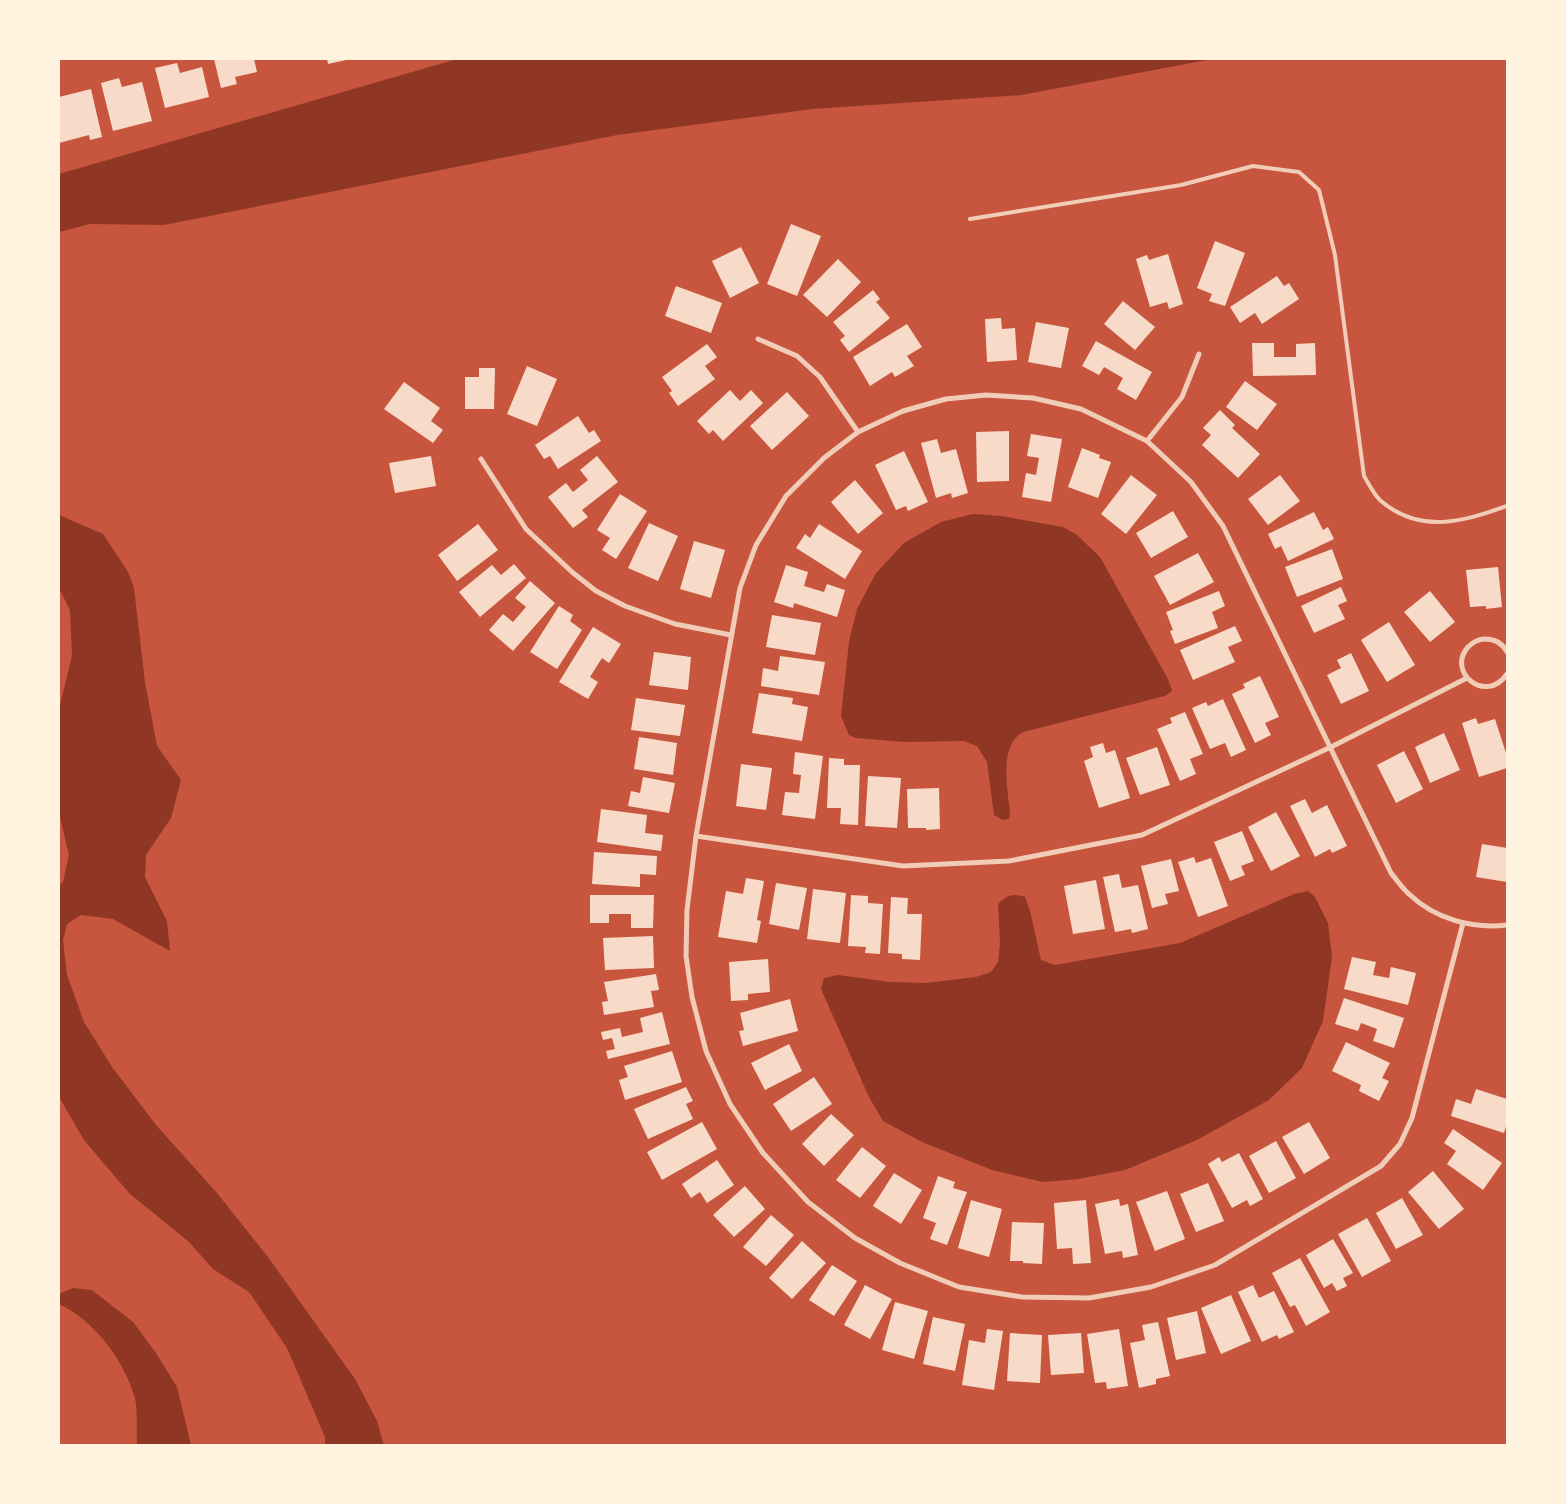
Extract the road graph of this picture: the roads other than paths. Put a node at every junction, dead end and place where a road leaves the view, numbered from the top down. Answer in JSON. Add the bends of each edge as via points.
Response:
{"nodes":[{"id":1,"x":970,"y":218,"type":"dead end"},
{"id":2,"x":758,"y":339,"type":"dead end"},
{"id":3,"x":1199,"y":354,"type":"dead end"},
{"id":4,"x":858,"y":432,"type":"junction"},
{"id":5,"x":1147,"y":441,"type":"junction"},
{"id":6,"x":481,"y":460,"type":"dead end"},
{"id":7,"x":1507,"y":506,"type":"edge"},
{"id":8,"x":731,"y":635,"type":"junction"},
{"id":9,"x":1507,"y":652,"type":"edge"},
{"id":10,"x":1507,"y":674,"type":"edge"},
{"id":11,"x":1467,"y":678,"type":"junction"},
{"id":12,"x":1331,"y":747,"type":"junction"},
{"id":13,"x":696,"y":836,"type":"junction"},
{"id":14,"x":1463,"y":923,"type":"junction"},
{"id":15,"x":1507,"y":925,"type":"edge"}],
"edges":[{"from":1,"to":7,"type":"lane","via":[[1181,185],[1253,166],[1299,172],[1319,190],[1335,256],[1364,476],[1380,501],[1423,522],[1448,522]]},
{"from":2,"to":4,"type":"street","via":[[796,356],[820,377]]},
{"from":3,"to":5,"type":"street","via":[[1182,397]]},
{"from":4,"to":5,"type":"street","via":[[903,411],[946,399],[986,395],[1033,398],[1081,409]]},
{"from":4,"to":8,"type":"street","via":[[824,458],[786,496],[756,545],[740,588]]},
{"from":5,"to":12,"type":"street","via":[[1191,482],[1223,526]]},
{"from":6,"to":8,"type":"street","via":[[526,529],[596,591],[625,606],[675,624]]},
{"from":8,"to":13,"type":"street"},
{"from":9,"to":11,"type":"street","via":[[1493,640],[1478,640],[1471,644],[1462,664]]},
{"from":10,"to":11,"type":"street","via":[[1504,680],[1489,687],[1481,687]]},
{"from":11,"to":12,"type":"street"},
{"from":12,"to":13,"type":"street","via":[[1142,835],[1009,861],[903,866]]},
{"from":12,"to":14,"type":"street","via":[[1391,873],[1409,894],[1434,913]]},
{"from":13,"to":14,"type":"street","via":[[686,910],[686,956],[692,997],[706,1051],[730,1104],[763,1153],[808,1202],[870,1247],[958,1287],[1022,1297],[1089,1298],[1151,1287],[1215,1265],[1381,1166],[1400,1144],[1412,1118]]},
{"from":14,"to":15,"type":"street","via":[[1490,927]]}]}
